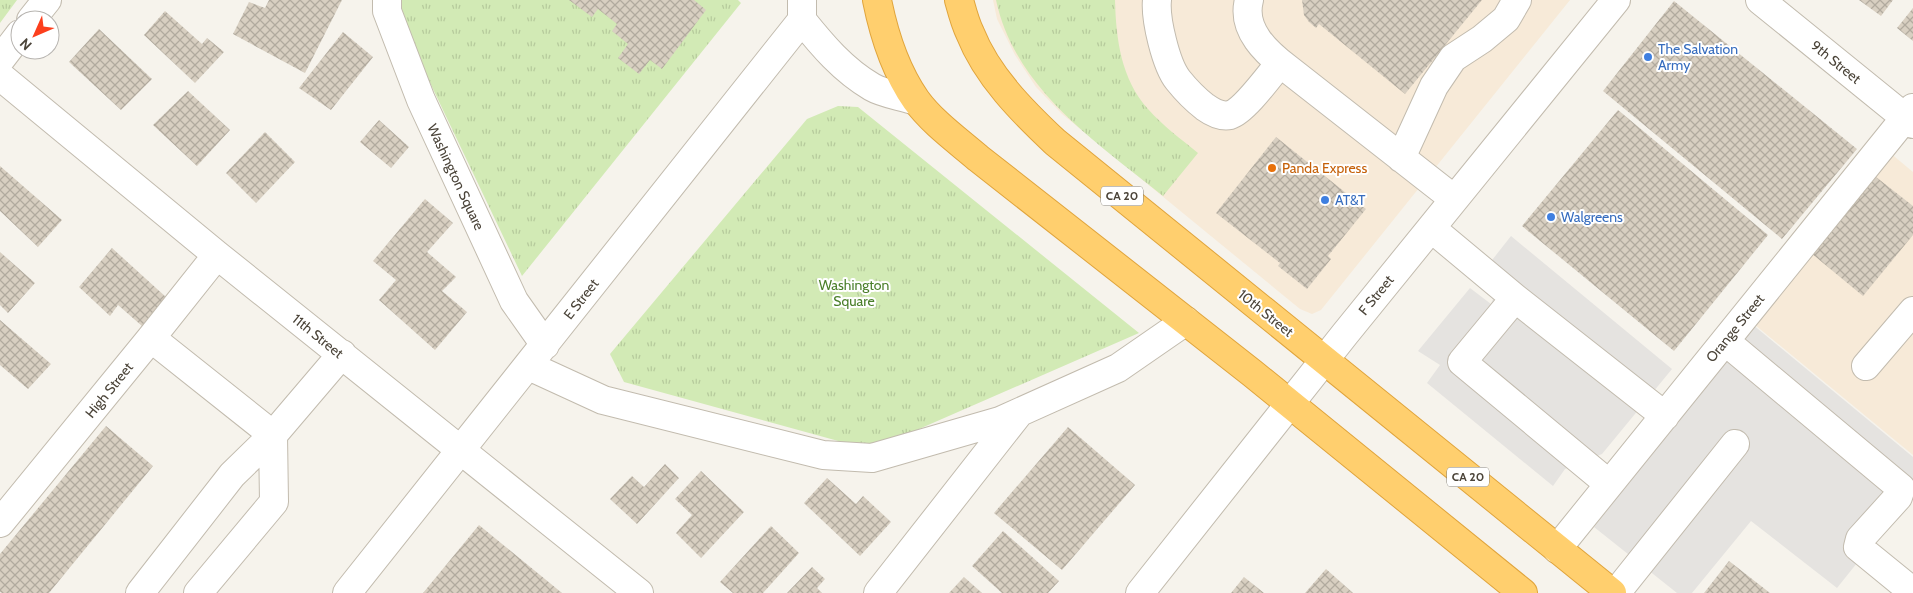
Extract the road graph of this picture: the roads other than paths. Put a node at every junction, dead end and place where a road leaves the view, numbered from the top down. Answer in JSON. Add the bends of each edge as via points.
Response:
{"nodes":[{"id":1,"x":388,"y":0,"type":"edge"},
{"id":2,"x":877,"y":0,"type":"edge"},
{"id":3,"x":959,"y":0,"type":"edge"},
{"id":4,"x":1157,"y":0,"type":"edge"},
{"id":5,"x":1248,"y":0,"type":"edge"},
{"id":6,"x":1517,"y":0,"type":"edge"},
{"id":7,"x":1616,"y":0,"type":"edge"},
{"id":8,"x":1760,"y":0,"type":"edge"},
{"id":9,"x":802,"y":10,"type":"edge"},
{"id":10,"x":10,"y":47,"type":"edge"},
{"id":11,"x":0,"y":60,"type":"edge"},
{"id":12,"x":1280,"y":63,"type":"junction"},
{"id":13,"x":0,"y":76,"type":"edge"},
{"id":14,"x":916,"y":101,"type":"junction"},
{"id":15,"x":1910,"y":117,"type":"edge"},
{"id":16,"x":1401,"y":158,"type":"junction"},
{"id":17,"x":1454,"y":199,"type":"junction"},
{"id":18,"x":1431,"y":228,"type":"junction"},
{"id":19,"x":217,"y":254,"type":"junction"},
{"id":20,"x":1515,"y":298,"type":"junction"},
{"id":21,"x":1913,"y":311,"type":"edge"},
{"id":22,"x":1186,"y":321,"type":"junction"},
{"id":23,"x":152,"y":338,"type":"junction"},
{"id":24,"x":1725,"y":341,"type":"junction"},
{"id":25,"x":546,"y":345,"type":"junction"},
{"id":26,"x":342,"y":354,"type":"junction"},
{"id":27,"x":1324,"y":361,"type":"junction"},
{"id":28,"x":529,"y":366,"type":"junction"},
{"id":29,"x":1866,"y":366,"type":"dead end"},
{"id":30,"x":1290,"y":404,"type":"junction"},
{"id":31,"x":1019,"y":413,"type":"junction"},
{"id":32,"x":1665,"y":416,"type":"junction"},
{"id":33,"x":273,"y":435,"type":"junction"},
{"id":34,"x":1735,"y":444,"type":"dead end"},
{"id":35,"x":461,"y":449,"type":"junction"},
{"id":36,"x":1609,"y":484,"type":"junction"},
{"id":37,"x":0,"y":524,"type":"edge"},
{"id":38,"x":1557,"y":549,"type":"junction"},
{"id":39,"x":1907,"y":586,"type":"edge"},
{"id":40,"x":140,"y":593,"type":"edge"},
{"id":41,"x":198,"y":593,"type":"edge"},
{"id":42,"x":347,"y":593,"type":"edge"},
{"id":43,"x":639,"y":593,"type":"edge"},
{"id":44,"x":878,"y":593,"type":"edge"},
{"id":45,"x":1140,"y":593,"type":"edge"},
{"id":46,"x":1522,"y":593,"type":"edge"},
{"id":47,"x":1612,"y":593,"type":"edge"},
{"id":48,"x":1616,"y":593,"type":"edge"}],
"edges":[{"from":1,"to":25,"type":"street","name":"Washington Square","via":[[387,11],[421,100],[514,301]]},
{"from":2,"to":14,"type":"highway","via":[[883,30],[898,69]]},
{"from":3,"to":27,"type":"highway","name":"10th Street","number":"CA 20","via":[[970,34],[985,62],[1025,113],[1056,142]]},
{"from":4,"to":12,"type":"street","via":[[1161,38],[1177,79],[1214,114],[1230,115],[1245,104]]},
{"from":5,"to":12,"type":"street","via":[[1250,26],[1261,46]]},
{"from":6,"to":16,"type":"street","via":[[1506,19],[1453,58],[1434,86]]},
{"from":7,"to":17,"type":"street","name":"F Street"},
{"from":8,"to":15,"type":"street","name":"9th Street"},
{"from":9,"to":14,"type":"street","via":[[821,45],[837,61],[873,87]]},
{"from":9,"to":25,"type":"street","name":"E Street"},
{"from":10,"to":11,"type":"street"},
{"from":12,"to":16,"type":"street"},
{"from":13,"to":19,"type":"street","name":"11th Street"},
{"from":14,"to":22,"type":"highway","via":[[978,158]]},
{"from":15,"to":24,"type":"street","name":"Orange Street"},
{"from":16,"to":17,"type":"street"},
{"from":17,"to":18,"type":"street","name":"F Street"},
{"from":18,"to":20,"type":"street"},
{"from":18,"to":27,"type":"street","name":"F Street"},
{"from":19,"to":23,"type":"street","name":"High Street"},
{"from":19,"to":26,"type":"street","name":"11th Street"},
{"from":20,"to":32,"type":"street"},
{"from":20,"to":36,"type":"street","via":[[1462,362]]},
{"from":21,"to":29,"type":"street"},
{"from":22,"to":30,"type":"highway"},
{"from":22,"to":31,"type":"street","via":[[1118,368]]},
{"from":23,"to":33,"type":"street"},
{"from":23,"to":37,"type":"street","name":"High Street"},
{"from":24,"to":32,"type":"street","name":"Orange Street"},
{"from":24,"to":39,"type":"street","via":[[1901,488],[1898,497],[1860,539],[1858,547]]},
{"from":25,"to":28,"type":"street","name":"E Street"},
{"from":26,"to":33,"type":"street"},
{"from":26,"to":35,"type":"street","name":"11th Street"},
{"from":27,"to":30,"type":"street","name":"F Street"},
{"from":27,"to":38,"type":"highway","name":"10th Street","number":"CA 20"},
{"from":28,"to":31,"type":"street","via":[[603,400],[823,455],[872,458]]},
{"from":28,"to":35,"type":"street","name":"E Street"},
{"from":30,"to":45,"type":"street","name":"F Street"},
{"from":30,"to":46,"type":"highway"},
{"from":31,"to":44,"type":"street"},
{"from":32,"to":36,"type":"street","name":"Orange Street"},
{"from":33,"to":40,"type":"street","via":[[232,475]]},
{"from":33,"to":41,"type":"street","via":[[274,502]]},
{"from":34,"to":48,"type":"street"},
{"from":35,"to":42,"type":"street","name":"E Street"},
{"from":35,"to":43,"type":"street","name":"11th Street"},
{"from":36,"to":38,"type":"street","name":"Orange Street"},
{"from":38,"to":47,"type":"highway","name":"10th Street","number":"CA 20"}]}
